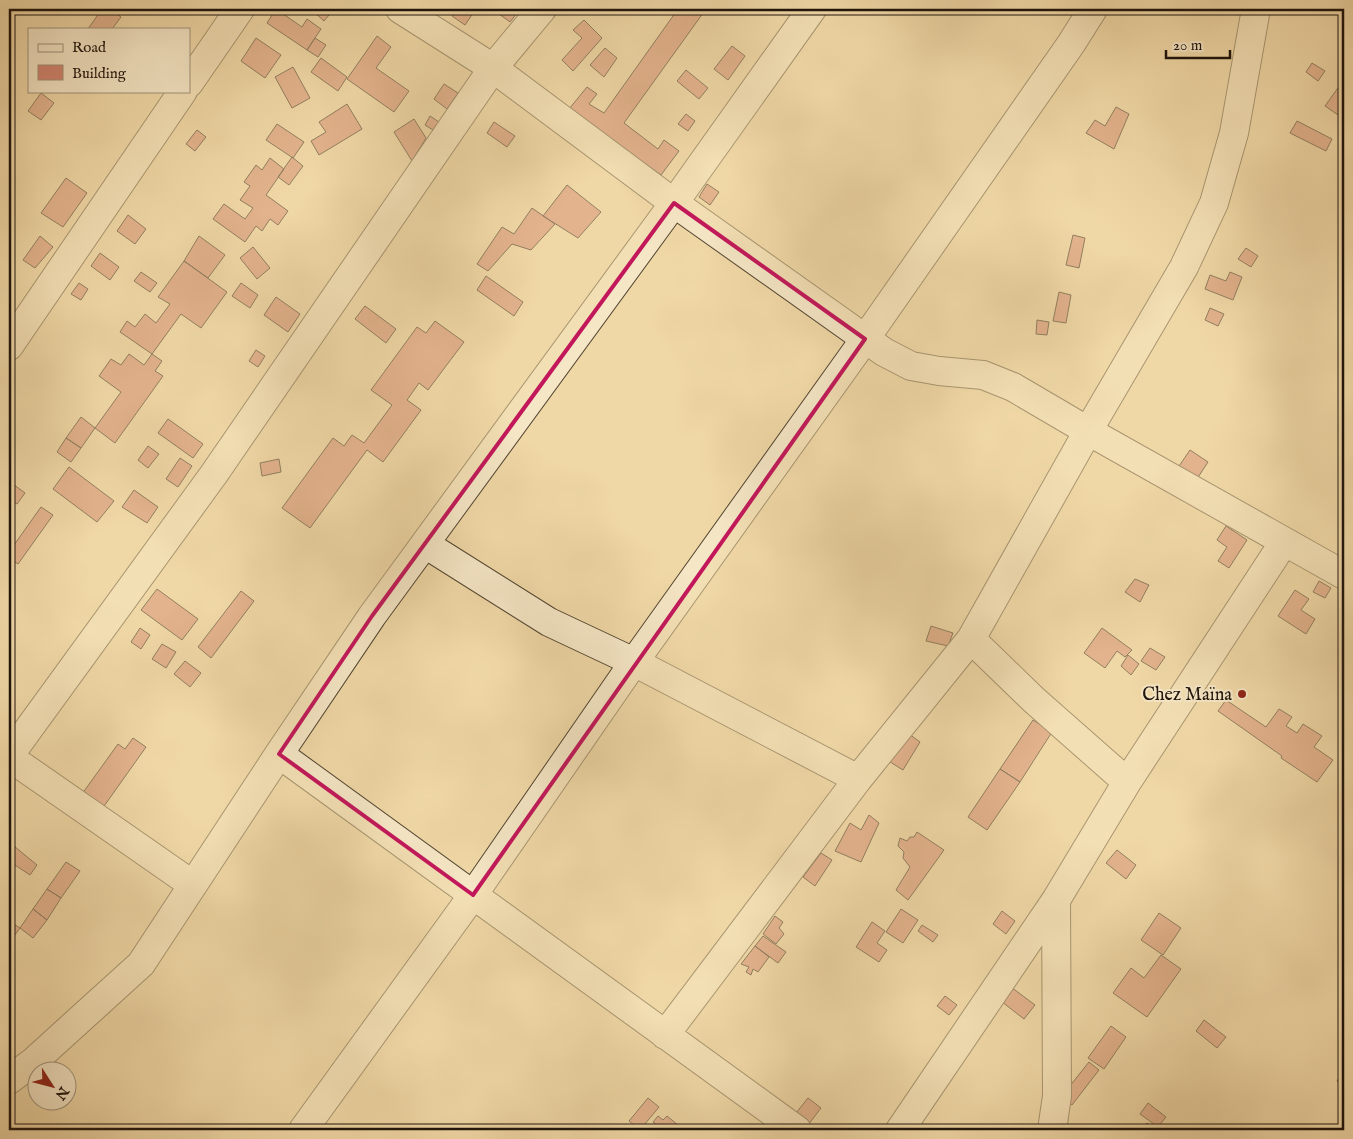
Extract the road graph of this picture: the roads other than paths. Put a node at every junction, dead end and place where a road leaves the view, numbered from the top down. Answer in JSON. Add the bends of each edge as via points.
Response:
{"nodes":[{"id":1,"x":240,"y":9,"type":"edge"},
{"id":2,"x":400,"y":9,"type":"edge"},
{"id":3,"x":542,"y":9,"type":"edge"},
{"id":4,"x":812,"y":9,"type":"edge"},
{"id":5,"x":1093,"y":9,"type":"edge"},
{"id":6,"x":1256,"y":9,"type":"edge"},
{"id":7,"x":494,"y":68,"type":"junction"},
{"id":8,"x":190,"y":82,"type":"edge"},
{"id":9,"x":182,"y":92,"type":"edge"},
{"id":10,"x":674,"y":203,"type":"junction"},
{"id":11,"x":865,"y":339,"type":"junction"},
{"id":12,"x":9,"y":346,"type":"edge"},
{"id":13,"x":1088,"y":431,"type":"junction"},
{"id":14,"x":1284,"y":542,"type":"junction"},
{"id":15,"x":425,"y":544,"type":"junction"},
{"id":16,"x":1344,"y":575,"type":"edge"},
{"id":17,"x":971,"y":639,"type":"junction"},
{"id":18,"x":634,"y":662,"type":"junction"},
{"id":19,"x":279,"y":754,"type":"junction"},
{"id":20,"x":9,"y":757,"type":"edge"},
{"id":21,"x":858,"y":779,"type":"junction"},
{"id":22,"x":1127,"y":782,"type":"junction"},
{"id":23,"x":193,"y":885,"type":"junction"},
{"id":24,"x":473,"y":895,"type":"junction"},
{"id":25,"x":1056,"y":900,"type":"junction"},
{"id":26,"x":665,"y":1034,"type":"junction"},
{"id":27,"x":9,"y":1080,"type":"edge"},
{"id":28,"x":303,"y":1130,"type":"edge"},
{"id":29,"x":797,"y":1130,"type":"edge"},
{"id":30,"x":900,"y":1130,"type":"edge"},
{"id":31,"x":1052,"y":1130,"type":"edge"}],
"edges":[{"from":1,"to":8,"type":"street"},
{"from":2,"to":7,"type":"street"},
{"from":3,"to":7,"type":"street"},
{"from":4,"to":10,"type":"street"},
{"from":5,"to":11,"type":"street"},
{"from":6,"to":13,"type":"street","via":[[1234,133],[1214,202],[1184,267]]},
{"from":7,"to":10,"type":"street"},
{"from":7,"to":20,"type":"street","via":[[214,474]]},
{"from":9,"to":12,"type":"street"},
{"from":10,"to":11,"type":"street"},
{"from":10,"to":15,"type":"street"},
{"from":11,"to":13,"type":"street","via":[[911,366],[983,375],[1013,387]]},
{"from":11,"to":18,"type":"street"},
{"from":13,"to":14,"type":"street"},
{"from":13,"to":17,"type":"street"},
{"from":14,"to":16,"type":"street"},
{"from":14,"to":22,"type":"street"},
{"from":15,"to":18,"type":"street","via":[[549,622]]},
{"from":15,"to":19,"type":"street"},
{"from":17,"to":21,"type":"street"},
{"from":17,"to":22,"type":"street"},
{"from":18,"to":21,"type":"street"},
{"from":18,"to":24,"type":"street"},
{"from":19,"to":23,"type":"street"},
{"from":19,"to":24,"type":"street"},
{"from":20,"to":23,"type":"street"},
{"from":21,"to":26,"type":"street"},
{"from":22,"to":25,"type":"street"},
{"from":23,"to":27,"type":"street","via":[[141,964]]},
{"from":24,"to":26,"type":"street"},
{"from":24,"to":28,"type":"street"},
{"from":25,"to":30,"type":"street"},
{"from":25,"to":31,"type":"street","via":[[1057,1096]]},
{"from":26,"to":29,"type":"street"}]}
